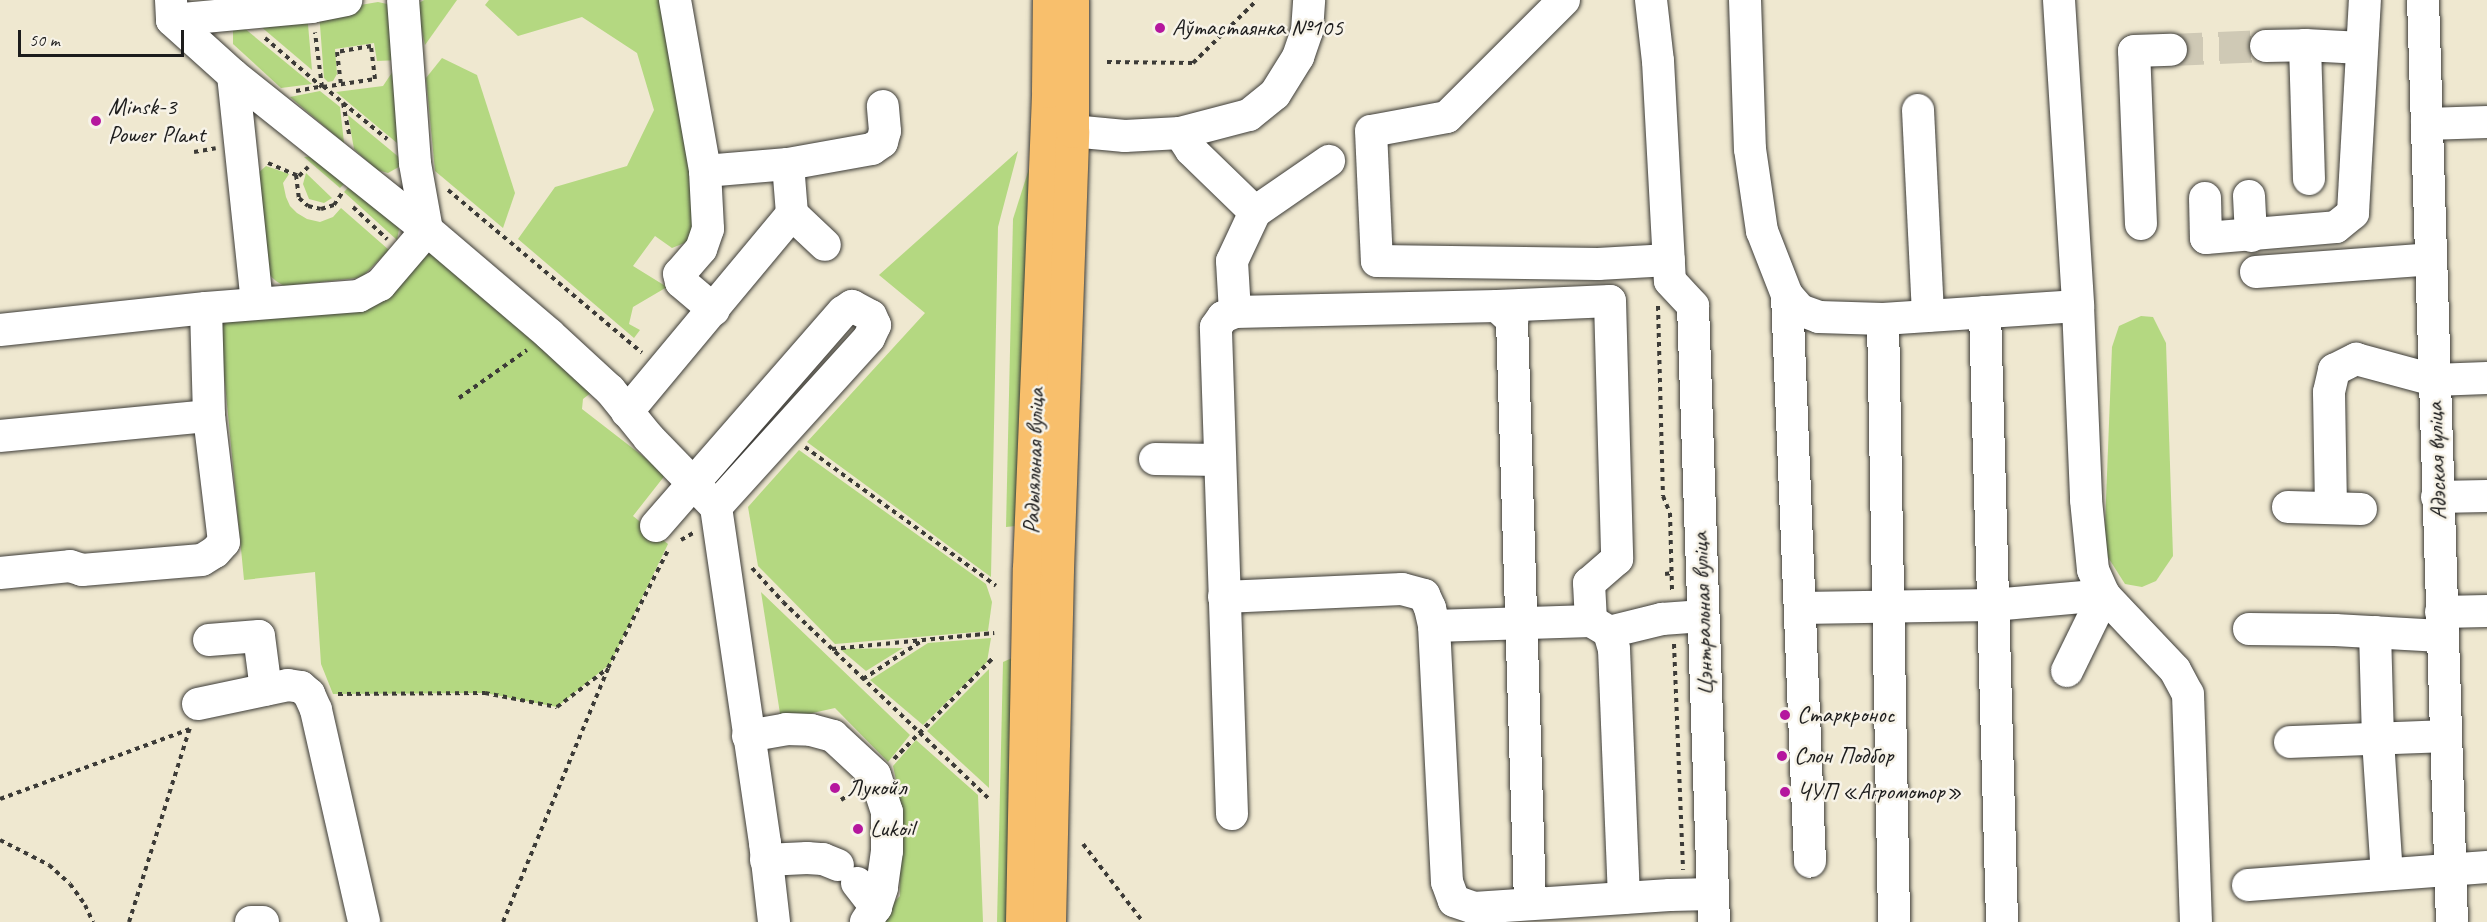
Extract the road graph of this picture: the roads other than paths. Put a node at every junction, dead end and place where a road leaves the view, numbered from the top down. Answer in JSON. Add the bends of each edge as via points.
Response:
{"nodes":[{"id":1,"x":346,"y":0,"type":"edge"},
{"id":2,"x":403,"y":0,"type":"edge"},
{"id":3,"x":675,"y":0,"type":"edge"},
{"id":4,"x":1049,"y":0,"type":"edge"},
{"id":5,"x":1072,"y":0,"type":"edge"},
{"id":6,"x":1309,"y":0,"type":"edge"},
{"id":7,"x":1564,"y":0,"type":"edge"},
{"id":8,"x":1651,"y":0,"type":"edge"},
{"id":9,"x":1745,"y":0,"type":"edge"},
{"id":10,"x":2059,"y":0,"type":"edge"},
{"id":11,"x":2365,"y":0,"type":"edge"},
{"id":12,"x":2423,"y":0,"type":"edge"},
{"id":13,"x":171,"y":10,"type":"edge"},
{"id":14,"x":2305,"y":45,"type":"junction"},
{"id":15,"x":2266,"y":46,"type":"tunnel mouth"},
{"id":16,"x":2362,"y":48,"type":"junction"},
{"id":17,"x":2171,"y":50,"type":"tunnel mouth"},
{"id":18,"x":233,"y":75,"type":"junction"},
{"id":19,"x":883,"y":106,"type":"dead end"},
{"id":20,"x":1918,"y":110,"type":"dead end"},
{"id":21,"x":2487,"y":122,"type":"edge"},
{"id":22,"x":2427,"y":124,"type":"junction"},
{"id":23,"x":1060,"y":125,"type":"junction"},
{"id":24,"x":1180,"y":133,"type":"junction"},
{"id":25,"x":1329,"y":161,"type":"dead end"},
{"id":26,"x":788,"y":164,"type":"junction"},
{"id":27,"x":705,"y":171,"type":"junction"},
{"id":28,"x":2309,"y":179,"type":"dead end"},
{"id":29,"x":2249,"y":196,"type":"dead end"},
{"id":30,"x":2205,"y":198,"type":"dead end"},
{"id":31,"x":1256,"y":212,"type":"junction"},
{"id":32,"x":792,"y":214,"type":"junction"},
{"id":33,"x":2141,"y":225,"type":"dead end"},
{"id":34,"x":427,"y":230,"type":"junction"},
{"id":35,"x":2251,"y":236,"type":"junction"},
{"id":36,"x":825,"y":245,"type":"dead end"},
{"id":37,"x":2431,"y":259,"type":"junction"},
{"id":38,"x":1670,"y":260,"type":"junction"},
{"id":39,"x":2256,"y":273,"type":"dead end"},
{"id":40,"x":1787,"y":296,"type":"junction"},
{"id":41,"x":257,"y":303,"type":"junction"},
{"id":42,"x":1497,"y":306,"type":"junction"},
{"id":43,"x":2078,"y":306,"type":"junction"},
{"id":44,"x":206,"y":308,"type":"junction"},
{"id":45,"x":714,"y":310,"type":"junction"},
{"id":46,"x":1235,"y":312,"type":"junction"},
{"id":47,"x":1985,"y":312,"type":"junction"},
{"id":48,"x":1928,"y":316,"type":"junction"},
{"id":49,"x":1883,"y":319,"type":"junction"},
{"id":50,"x":0,"y":330,"type":"edge"},
{"id":51,"x":2487,"y":378,"type":"edge"},
{"id":52,"x":2434,"y":380,"type":"junction"},
{"id":53,"x":627,"y":412,"type":"junction"},
{"id":54,"x":209,"y":416,"type":"junction"},
{"id":55,"x":0,"y":436,"type":"edge"},
{"id":56,"x":1155,"y":459,"type":"dead end"},
{"id":57,"x":1220,"y":460,"type":"junction"},
{"id":58,"x":694,"y":481,"type":"junction"},
{"id":59,"x":2487,"y":496,"type":"edge"},
{"id":60,"x":2437,"y":498,"type":"junction"},
{"id":61,"x":2288,"y":507,"type":"dead end"},
{"id":62,"x":716,"y":513,"type":"junction"},
{"id":63,"x":668,"y":538,"type":"road end"},
{"id":64,"x":0,"y":573,"type":"edge"},
{"id":65,"x":2104,"y":595,"type":"junction"},
{"id":66,"x":1224,"y":597,"type":"junction"},
{"id":67,"x":1993,"y":605,"type":"junction"},
{"id":68,"x":1890,"y":606,"type":"junction"},
{"id":69,"x":1800,"y":608,"type":"junction"},
{"id":70,"x":2487,"y":611,"type":"edge"},
{"id":71,"x":1703,"y":616,"type":"junction"},
{"id":72,"x":1520,"y":622,"type":"junction"},
{"id":73,"x":2441,"y":624,"type":"junction"},
{"id":74,"x":1434,"y":626,"type":"junction"},
{"id":75,"x":1600,"y":626,"type":"junction"},
{"id":76,"x":2249,"y":629,"type":"dead end"},
{"id":77,"x":2375,"y":632,"type":"junction"},
{"id":78,"x":209,"y":640,"type":"dead end"},
{"id":79,"x":2067,"y":671,"type":"dead end"},
{"id":80,"x":266,"y":690,"type":"junction"},
{"id":81,"x":194,"y":716,"type":"road end"},
{"id":82,"x":748,"y":736,"type":"junction"},
{"id":83,"x":2445,"y":736,"type":"junction"},
{"id":84,"x":2378,"y":740,"type":"junction"},
{"id":85,"x":2290,"y":742,"type":"dead end"},
{"id":86,"x":1232,"y":814,"type":"dead end"},
{"id":87,"x":766,"y":860,"type":"junction"},
{"id":88,"x":1810,"y":862,"type":"dead end"},
{"id":89,"x":2487,"y":867,"type":"edge"},
{"id":90,"x":2451,"y":869,"type":"junction"},
{"id":91,"x":2387,"y":874,"type":"junction"},
{"id":92,"x":2248,"y":885,"type":"dead end"},
{"id":93,"x":859,"y":894,"type":"edge"},
{"id":94,"x":1624,"y":898,"type":"junction"},
{"id":95,"x":1530,"y":904,"type":"junction"},
{"id":96,"x":1713,"y":908,"type":"edge"},
{"id":97,"x":251,"y":922,"type":"edge"},
{"id":98,"x":263,"y":922,"type":"edge"},
{"id":99,"x":364,"y":922,"type":"edge"},
{"id":100,"x":774,"y":922,"type":"edge"},
{"id":101,"x":1022,"y":922,"type":"edge"},
{"id":102,"x":1049,"y":922,"type":"edge"},
{"id":103,"x":1894,"y":922,"type":"edge"},
{"id":104,"x":2002,"y":922,"type":"edge"},
{"id":105,"x":2196,"y":922,"type":"edge"},
{"id":106,"x":2452,"y":922,"type":"edge"}],
"edges":[{"from":1,"to":13,"type":"street","via":[[237,14]]},
{"from":2,"to":34,"type":"street","via":[[415,163]]},
{"from":3,"to":27,"type":"street"},
{"from":4,"to":23,"type":"main road","name":"Радыяльная вуліца"},
{"from":5,"to":23,"type":"main road","name":"Радыяльная вуліца"},
{"from":6,"to":24,"type":"street","via":[[1307,30],[1298,57],[1275,94],[1249,115]]},
{"from":7,"to":38,"type":"street","via":[[1447,117],[1371,131],[1377,261],[1598,264]]},
{"from":8,"to":38,"type":"street"},
{"from":9,"to":40,"type":"street","via":[[1750,149],[1762,231]]},
{"from":10,"to":43,"type":"street"},
{"from":11,"to":16,"type":"street"},
{"from":12,"to":22,"type":"street","name":"Адэская вуліца"},
{"from":13,"to":18,"type":"street"},
{"from":14,"to":15,"type":"street"},
{"from":14,"to":16,"type":"street"},
{"from":14,"to":28,"type":"street"},
{"from":16,"to":35,"type":"street","via":[[2353,213],[2336,227]]},
{"from":17,"to":33,"type":"street","via":[[2134,51]]},
{"from":18,"to":34,"type":"street"},
{"from":18,"to":41,"type":"street"},
{"from":19,"to":26,"type":"street","via":[[885,131],[882,142],[872,149]]},
{"from":20,"to":48,"type":"street"},
{"from":21,"to":22,"type":"street"},
{"from":22,"to":37,"type":"street","name":"Адэская вуліца"},
{"from":23,"to":24,"type":"street","via":[[1125,136]]},
{"from":23,"to":101,"type":"main road","name":"Радыяльная вуліца","via":[[1029,568]]},
{"from":23,"to":102,"type":"main road","name":"Радыяльная вуліца","via":[[1057,569]]},
{"from":24,"to":31,"type":"street","via":[[1191,150]]},
{"from":25,"to":31,"type":"street"},
{"from":26,"to":27,"type":"street"},
{"from":26,"to":32,"type":"street"},
{"from":27,"to":45,"type":"street","via":[[707,237],[679,273],[681,282]]},
{"from":29,"to":35,"type":"street"},
{"from":30,"to":35,"type":"street","via":[[2206,238]]},
{"from":31,"to":46,"type":"street","via":[[1232,261]]},
{"from":32,"to":36,"type":"street"},
{"from":32,"to":45,"type":"street"},
{"from":34,"to":41,"type":"street","via":[[369,293]]},
{"from":34,"to":53,"type":"street","via":[[549,334],[610,390]]},
{"from":37,"to":39,"type":"street"},
{"from":37,"to":52,"type":"street","name":"Адэская вуліца"},
{"from":38,"to":71,"type":"street","name":"Цэнтральная вуліца","via":[[1670,281],[1693,306]]},
{"from":40,"to":49,"type":"street","via":[[1800,310],[1819,317]]},
{"from":40,"to":69,"type":"street"},
{"from":41,"to":44,"type":"street"},
{"from":42,"to":46,"type":"street"},
{"from":42,"to":72,"type":"street","via":[[1512,320]]},
{"from":42,"to":75,"type":"street","via":[[1610,301],[1617,559],[1589,583]]},
{"from":43,"to":47,"type":"street"},
{"from":43,"to":65,"type":"street","via":[[2092,570]]},
{"from":44,"to":50,"type":"street"},
{"from":44,"to":54,"type":"street"},
{"from":45,"to":53,"type":"street"},
{"from":46,"to":57,"type":"street","via":[[1223,317],[1216,327]]},
{"from":47,"to":48,"type":"street"},
{"from":47,"to":67,"type":"street"},
{"from":48,"to":49,"type":"street"},
{"from":49,"to":68,"type":"street"},
{"from":51,"to":52,"type":"street"},
{"from":52,"to":60,"type":"street","name":"Адэская вуліца"},
{"from":52,"to":61,"type":"street","via":[[2356,359],[2334,370],[2329,392],[2346,508]]},
{"from":53,"to":58,"type":"street"},
{"from":54,"to":55,"type":"street"},
{"from":54,"to":64,"type":"street","via":[[224,542],[215,552],[202,560]]},
{"from":56,"to":57,"type":"street"},
{"from":57,"to":66,"type":"street"},
{"from":58,"to":62,"type":"street"},
{"from":58,"to":62,"type":"street","via":[[843,312],[852,306],[872,316],[875,325],[869,338]]},
{"from":58,"to":63,"type":"street"},
{"from":59,"to":60,"type":"street"},
{"from":60,"to":73,"type":"street","name":"Адэская вуліца"},
{"from":62,"to":82,"type":"street"},
{"from":65,"to":67,"type":"street"},
{"from":65,"to":79,"type":"street"},
{"from":65,"to":105,"type":"street","via":[[2175,670],[2188,694]]},
{"from":66,"to":74,"type":"street","via":[[1402,589],[1424,595]]},
{"from":66,"to":86,"type":"street"},
{"from":67,"to":68,"type":"street"},
{"from":67,"to":104,"type":"street"},
{"from":68,"to":69,"type":"street"},
{"from":68,"to":103,"type":"street"},
{"from":69,"to":88,"type":"street"},
{"from":70,"to":73,"type":"street"},
{"from":71,"to":75,"type":"street"},
{"from":71,"to":96,"type":"street","name":"Цэнтральная вуліца"},
{"from":72,"to":74,"type":"street"},
{"from":72,"to":75,"type":"street"},
{"from":72,"to":95,"type":"street"},
{"from":73,"to":77,"type":"street"},
{"from":73,"to":83,"type":"street","name":"Адэская вуліца"},
{"from":74,"to":95,"type":"street","via":[[1447,882],[1454,901],[1474,908]]},
{"from":75,"to":94,"type":"street","via":[[1614,649]]},
{"from":76,"to":77,"type":"street"},
{"from":77,"to":84,"type":"street"},
{"from":78,"to":80,"type":"street","via":[[259,636]]},
{"from":80,"to":81,"type":"street"},
{"from":80,"to":99,"type":"street","via":[[288,685],[301,687],[316,710]]},
{"from":82,"to":87,"type":"street"},
{"from":82,"to":93,"type":"street","via":[[786,729],[833,736],[875,775],[887,812],[886,872]]},
{"from":83,"to":84,"type":"street"},
{"from":83,"to":90,"type":"street","name":"Адэская вуліца"},
{"from":84,"to":85,"type":"street"},
{"from":84,"to":91,"type":"street"},
{"from":87,"to":93,"type":"street","via":[[823,859]]},
{"from":87,"to":100,"type":"street"},
{"from":89,"to":90,"type":"street"},
{"from":90,"to":91,"type":"street"},
{"from":90,"to":106,"type":"street","name":"Адэская вуліца"},
{"from":91,"to":92,"type":"street"},
{"from":94,"to":95,"type":"street"},
{"from":94,"to":96,"type":"street"},
{"from":97,"to":98,"type":"street"}]}
